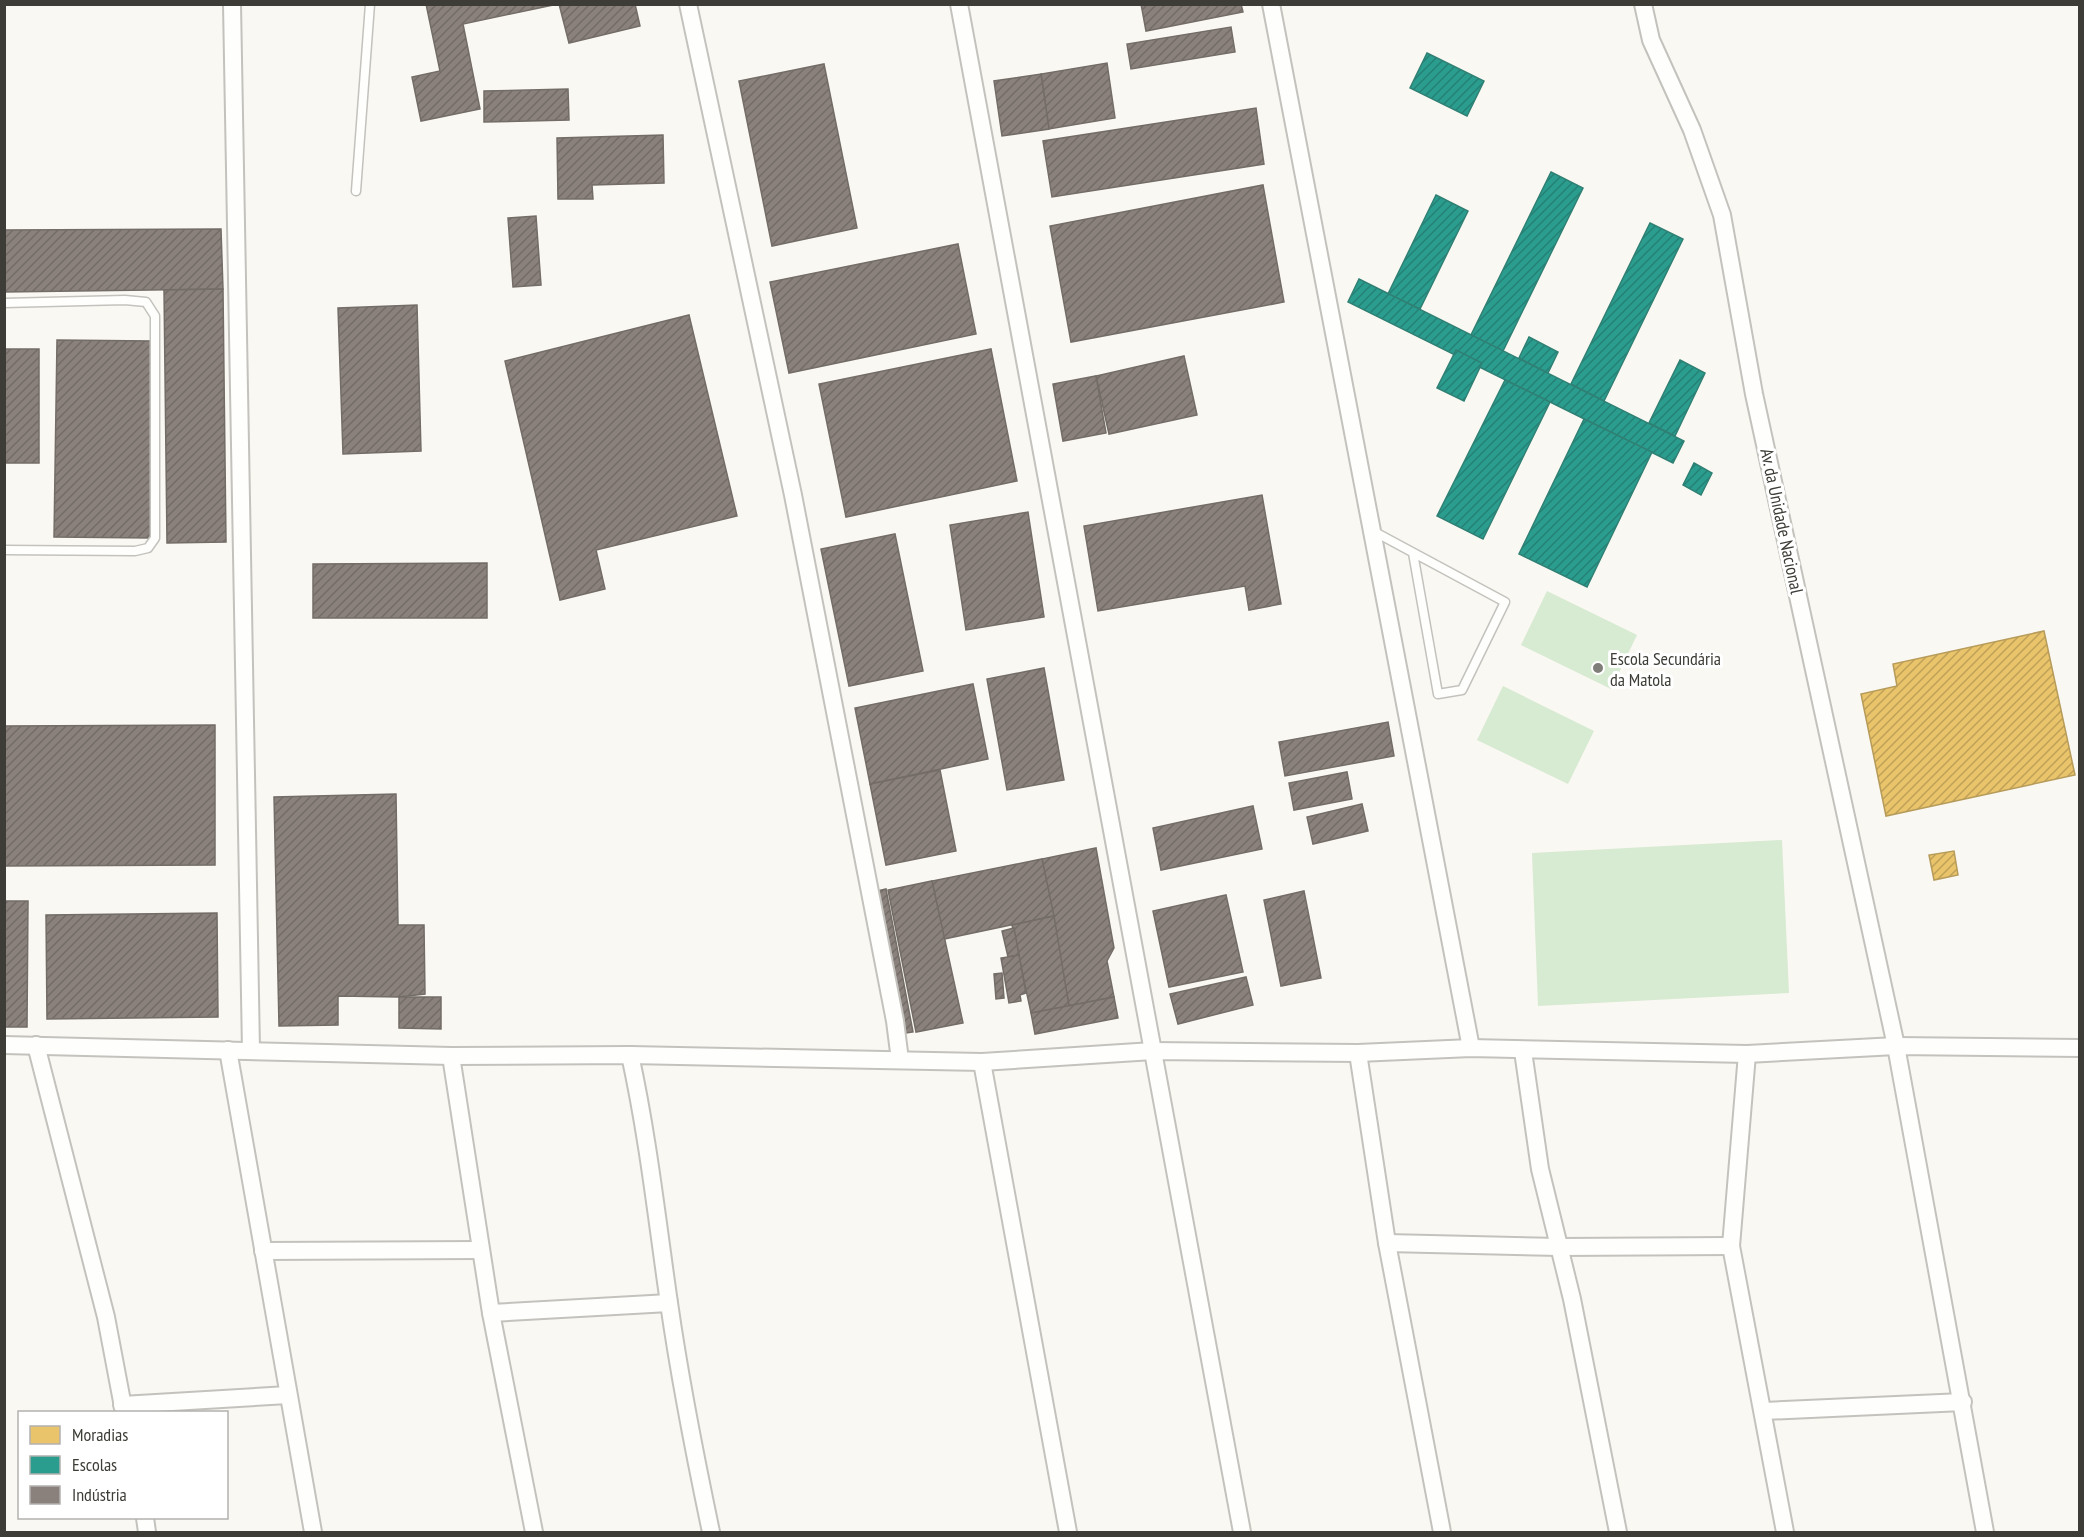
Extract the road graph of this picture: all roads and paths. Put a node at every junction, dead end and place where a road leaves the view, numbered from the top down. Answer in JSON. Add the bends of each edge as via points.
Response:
{"nodes":[{"id":1,"x":232,"y":4,"type":"edge"},
{"id":2,"x":370,"y":4,"type":"edge"},
{"id":3,"x":688,"y":4,"type":"edge"},
{"id":4,"x":959,"y":4,"type":"edge"},
{"id":5,"x":1271,"y":4,"type":"edge"},
{"id":6,"x":1643,"y":4,"type":"edge"},
{"id":7,"x":356,"y":191,"type":"dead end"},
{"id":8,"x":4,"y":303,"type":"edge"},
{"id":9,"x":1372,"y":531,"type":"junction"},
{"id":10,"x":4,"y":550,"type":"edge"},
{"id":11,"x":1413,"y":553,"type":"junction"},
{"id":12,"x":4,"y":1045,"type":"edge"},
{"id":13,"x":36,"y":1045,"type":"junction"},
{"id":14,"x":1896,"y":1047,"type":"junction"},
{"id":15,"x":1471,"y":1048,"type":"junction"},
{"id":16,"x":2079,"y":1048,"type":"edge"},
{"id":17,"x":228,"y":1050,"type":"junction"},
{"id":18,"x":251,"y":1050,"type":"junction"},
{"id":19,"x":1523,"y":1051,"type":"junction"},
{"id":20,"x":1153,"y":1052,"type":"junction"},
{"id":21,"x":1358,"y":1053,"type":"junction"},
{"id":22,"x":1747,"y":1054,"type":"junction"},
{"id":23,"x":630,"y":1055,"type":"junction"},
{"id":24,"x":451,"y":1056,"type":"junction"},
{"id":25,"x":900,"y":1060,"type":"junction"},
{"id":26,"x":982,"y":1062,"type":"junction"},
{"id":27,"x":1387,"y":1243,"type":"junction"},
{"id":28,"x":1731,"y":1246,"type":"junction"},
{"id":29,"x":1559,"y":1247,"type":"junction"},
{"id":30,"x":480,"y":1250,"type":"junction"},
{"id":31,"x":263,"y":1251,"type":"junction"},
{"id":32,"x":669,"y":1303,"type":"junction"},
{"id":33,"x":491,"y":1313,"type":"junction"},
{"id":34,"x":288,"y":1395,"type":"junction"},
{"id":35,"x":1963,"y":1402,"type":"junction"},
{"id":36,"x":123,"y":1409,"type":"edge"},
{"id":37,"x":1764,"y":1411,"type":"junction"},
{"id":38,"x":313,"y":1533,"type":"edge"},
{"id":39,"x":534,"y":1533,"type":"edge"},
{"id":40,"x":711,"y":1533,"type":"edge"},
{"id":41,"x":1068,"y":1533,"type":"edge"},
{"id":42,"x":1242,"y":1533,"type":"edge"},
{"id":43,"x":1442,"y":1533,"type":"edge"},
{"id":44,"x":1617,"y":1533,"type":"edge"},
{"id":45,"x":1785,"y":1533,"type":"edge"},
{"id":46,"x":1985,"y":1533,"type":"edge"}],
"edges":[{"from":1,"to":18,"type":"street"},
{"from":2,"to":7,"type":"lane"},
{"from":3,"to":25,"type":"street","via":[[793,495],[896,1021]]},
{"from":4,"to":20,"type":"street"},
{"from":5,"to":9,"type":"street"},
{"from":6,"to":14,"type":"street","name":"Av. da Unidade Nacional","via":[[1651,40],[1692,130],[1722,215],[1754,394]]},
{"from":8,"to":10,"type":"lane","via":[[125,300],[146,302],[155,316],[155,538],[148,548],[135,551]]},
{"from":9,"to":11,"type":"lane"},
{"from":9,"to":15,"type":"street"},
{"from":11,"to":11,"type":"lane","via":[[1505,602],[1462,690],[1438,694]]},
{"from":12,"to":13,"type":"street"},
{"from":13,"to":17,"type":"street"},
{"from":13,"to":36,"type":"street","via":[[106,1317]]},
{"from":14,"to":16,"type":"street"},
{"from":14,"to":22,"type":"street"},
{"from":14,"to":35,"type":"street","name":"Av. da Unidade Nacional"},
{"from":15,"to":19,"type":"street"},
{"from":15,"to":21,"type":"street"},
{"from":17,"to":18,"type":"street"},
{"from":17,"to":31,"type":"street"},
{"from":18,"to":24,"type":"street"},
{"from":19,"to":22,"type":"street"},
{"from":19,"to":29,"type":"street","via":[[1540,1169]]},
{"from":20,"to":21,"type":"street"},
{"from":20,"to":26,"type":"street"},
{"from":20,"to":42,"type":"street"},
{"from":21,"to":27,"type":"street"},
{"from":22,"to":28,"type":"street"},
{"from":23,"to":24,"type":"street"},
{"from":23,"to":25,"type":"street"},
{"from":23,"to":32,"type":"street","via":[[643,1113]]},
{"from":24,"to":30,"type":"street"},
{"from":25,"to":26,"type":"street"},
{"from":26,"to":41,"type":"street"},
{"from":27,"to":29,"type":"street"},
{"from":27,"to":43,"type":"street"},
{"from":28,"to":29,"type":"street"},
{"from":28,"to":37,"type":"street"},
{"from":29,"to":44,"type":"street"},
{"from":30,"to":31,"type":"street"},
{"from":30,"to":33,"type":"street"},
{"from":31,"to":34,"type":"street"},
{"from":32,"to":33,"type":"street"},
{"from":32,"to":40,"type":"street"},
{"from":33,"to":39,"type":"street"},
{"from":34,"to":36,"type":"street"},
{"from":34,"to":38,"type":"street"},
{"from":35,"to":37,"type":"street"},
{"from":35,"to":46,"type":"street","name":"Av. da Unidade Nacional"},
{"from":37,"to":45,"type":"street"}]}
